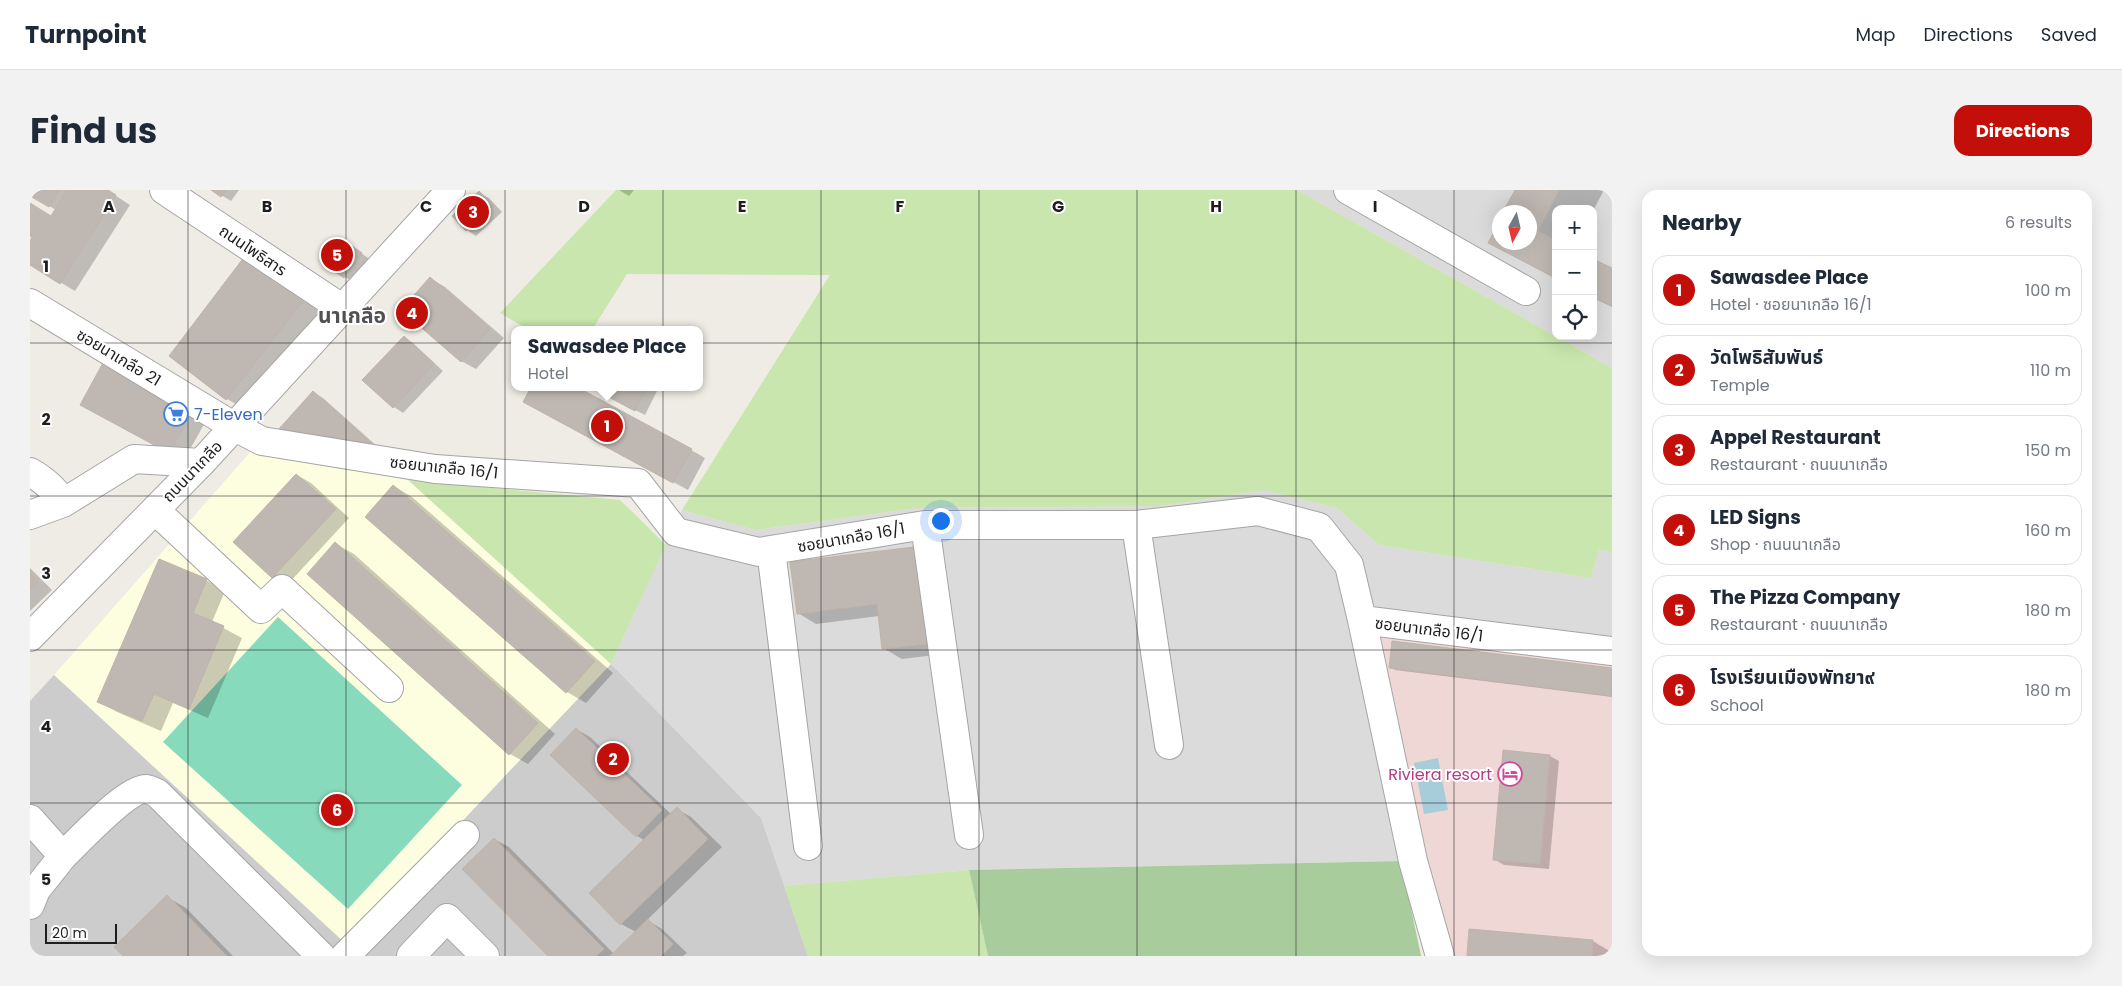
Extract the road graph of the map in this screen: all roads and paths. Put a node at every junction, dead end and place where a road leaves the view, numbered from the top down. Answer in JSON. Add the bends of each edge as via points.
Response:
{"nodes":[{"id":1,"x":164,"y":190,"type":"edge"},
{"id":2,"x":451,"y":190,"type":"edge"},
{"id":3,"x":1348,"y":190,"type":"edge"},
{"id":4,"x":1526,"y":291,"type":"dead end"},
{"id":5,"x":30,"y":303,"type":"edge"},
{"id":6,"x":342,"y":310,"type":"junction"},
{"id":7,"x":235,"y":427,"type":"junction"},
{"id":8,"x":201,"y":463,"type":"junction"},
{"id":9,"x":30,"y":472,"type":"edge"},
{"id":10,"x":63,"y":503,"type":"junction"},
{"id":11,"x":155,"y":510,"type":"junction"},
{"id":12,"x":30,"y":514,"type":"edge"},
{"id":13,"x":925,"y":524,"type":"junction"},
{"id":14,"x":1136,"y":525,"type":"junction"},
{"id":15,"x":771,"y":550,"type":"junction"},
{"id":16,"x":1362,"y":620,"type":"junction"},
{"id":17,"x":30,"y":637,"type":"edge"},
{"id":18,"x":1612,"y":651,"type":"edge"},
{"id":19,"x":389,"y":688,"type":"dead end"},
{"id":20,"x":1169,"y":745,"type":"dead end"},
{"id":21,"x":30,"y":819,"type":"edge"},
{"id":22,"x":465,"y":835,"type":"dead end"},
{"id":23,"x":969,"y":835,"type":"dead end"},
{"id":24,"x":808,"y":846,"type":"dead end"},
{"id":25,"x":64,"y":856,"type":"junction"},
{"id":26,"x":30,"y":905,"type":"edge"},
{"id":27,"x":321,"y":956,"type":"edge"},
{"id":28,"x":345,"y":956,"type":"edge"},
{"id":29,"x":411,"y":956,"type":"edge"},
{"id":30,"x":485,"y":956,"type":"edge"},
{"id":31,"x":1440,"y":956,"type":"edge"}],
"edges":[{"from":1,"to":6,"type":"street","name":"ถนนโพธิสาร"},
{"from":2,"to":6,"type":"street","name":"ถนนนาเกลือ"},
{"from":3,"to":4,"type":"street"},
{"from":5,"to":7,"type":"street","name":"ซอยนาเกลือ 21"},
{"from":6,"to":7,"type":"street","name":"ถนนนาเกลือ"},
{"from":7,"to":8,"type":"street","name":"ถนนนาเกลือ"},
{"from":7,"to":15,"type":"street","name":"ซอยนาเกลือ 16/1","via":[[262,441],[435,469],[638,484],[676,532],[759,552]]},
{"from":8,"to":10,"type":"street","via":[[134,459]]},
{"from":8,"to":11,"type":"street","name":"ถนนนาเกลือ"},
{"from":9,"to":10,"type":"street","via":[[57,493]]},
{"from":10,"to":12,"type":"street"},
{"from":11,"to":17,"type":"street","name":"ถนนนาเกลือ"},
{"from":11,"to":19,"type":"street","via":[[261,609],[282,589]]},
{"from":13,"to":14,"type":"street","name":"ซอยนาเกลือ 16/1"},
{"from":13,"to":15,"type":"street","name":"ซอยนาเกลือ 16/1"},
{"from":13,"to":23,"type":"street"},
{"from":14,"to":16,"type":"street","name":"ซอยนาเกลือ 16/1","via":[[1258,512],[1319,527],[1348,565]]},
{"from":14,"to":20,"type":"street"},
{"from":15,"to":24,"type":"street"},
{"from":16,"to":18,"type":"street","name":"ซอยนาเกลือ 16/1"},
{"from":16,"to":31,"type":"street","via":[[1413,861]]},
{"from":21,"to":25,"type":"street"},
{"from":22,"to":28,"type":"street"},
{"from":25,"to":26,"type":"street","via":[[36,890]]},
{"from":25,"to":27,"type":"street","via":[[110,810],[137,792],[146,789],[157,793]]},
{"from":29,"to":30,"type":"street","via":[[447,918]]}]}
